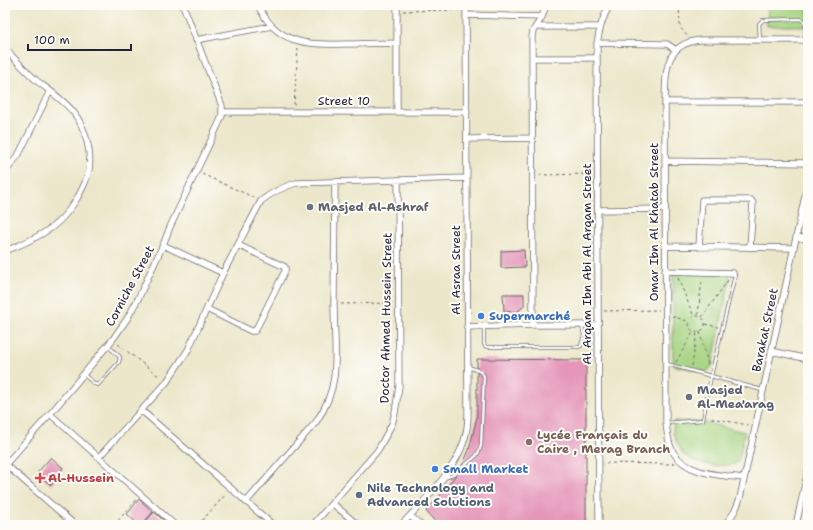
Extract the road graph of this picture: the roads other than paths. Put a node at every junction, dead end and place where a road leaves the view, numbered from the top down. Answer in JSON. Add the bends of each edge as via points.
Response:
{"nodes":[{"id":1,"x":183,"y":5,"type":"edge"},
{"id":2,"x":258,"y":5,"type":"edge"},
{"id":3,"x":546,"y":5,"type":"edge"},
{"id":4,"x":610,"y":5,"type":"edge"},
{"id":5,"x":397,"y":8,"type":"edge"},
{"id":6,"x":466,"y":10,"type":"edge"},
{"id":7,"x":542,"y":18,"type":"junction"},
{"id":8,"x":272,"y":26,"type":"junction"},
{"id":9,"x":536,"y":27,"type":"junction"},
{"id":10,"x":600,"y":27,"type":"junction"},
{"id":11,"x":196,"y":40,"type":"junction"},
{"id":12,"x":760,"y":40,"type":"junction"},
{"id":13,"x":806,"y":40,"type":"edge"},
{"id":14,"x":397,"y":43,"type":"junction"},
{"id":15,"x":597,"y":43,"type":"junction"},
{"id":16,"x":5,"y":49,"type":"edge"},
{"id":17,"x":676,"y":50,"type":"junction"},
{"id":18,"x":532,"y":58,"type":"junction"},
{"id":19,"x":597,"y":58,"type":"junction"},
{"id":20,"x":50,"y":91,"type":"junction"},
{"id":21,"x":665,"y":102,"type":"junction"},
{"id":22,"x":808,"y":102,"type":"edge"},
{"id":23,"x":222,"y":112,"type":"junction"},
{"id":24,"x":397,"y":112,"type":"junction"},
{"id":25,"x":467,"y":112,"type":"junction"},
{"id":26,"x":532,"y":138,"type":"junction"},
{"id":27,"x":467,"y":140,"type":"junction"},
{"id":28,"x":665,"y":161,"type":"junction"},
{"id":29,"x":808,"y":163,"type":"edge"},
{"id":30,"x":5,"y":171,"type":"edge"},
{"id":31,"x":467,"y":178,"type":"junction"},
{"id":32,"x":398,"y":180,"type":"junction"},
{"id":33,"x":335,"y":182,"type":"junction"},
{"id":34,"x":808,"y":182,"type":"edge"},
{"id":35,"x":665,"y":209,"type":"junction"},
{"id":36,"x":598,"y":210,"type":"junction"},
{"id":37,"x":796,"y":237,"type":"junction"},
{"id":38,"x":808,"y":239,"type":"edge"},
{"id":39,"x":163,"y":245,"type":"junction"},
{"id":40,"x":238,"y":245,"type":"junction"},
{"id":41,"x":665,"y":246,"type":"junction"},
{"id":42,"x":699,"y":247,"type":"junction"},
{"id":43,"x":750,"y":247,"type":"junction"},
{"id":44,"x":794,"y":248,"type":"junction"},
{"id":45,"x":5,"y":251,"type":"edge"},
{"id":46,"x":665,"y":271,"type":"junction"},
{"id":47,"x":223,"y":273,"type":"junction"},
{"id":48,"x":733,"y":273,"type":"joint"},
{"id":49,"x":207,"y":309,"type":"junction"},
{"id":50,"x":533,"y":325,"type":"junction"},
{"id":51,"x":582,"y":325,"type":"junction"},
{"id":52,"x":598,"y":325,"type":"junction"},
{"id":53,"x":484,"y":326,"type":"junction"},
{"id":54,"x":468,"y":327,"type":"junction"},
{"id":55,"x":108,"y":346,"type":"junction"},
{"id":56,"x":771,"y":352,"type":"junction"},
{"id":57,"x":808,"y":359,"type":"edge"},
{"id":58,"x":665,"y":364,"type":"junction"},
{"id":59,"x":468,"y":367,"type":"junction"},
{"id":60,"x":84,"y":374,"type":"junction"},
{"id":61,"x":711,"y":376,"type":"junction"},
{"id":62,"x":763,"y":390,"type":"junction"},
{"id":63,"x":141,"y":410,"type":"junction"},
{"id":64,"x":50,"y":414,"type":"junction"},
{"id":65,"x":666,"y":423,"type":"junction"},
{"id":66,"x":99,"y":457,"type":"junction"},
{"id":67,"x":5,"y":465,"type":"edge"},
{"id":68,"x":808,"y":471,"type":"edge"},
{"id":69,"x":444,"y":477,"type":"junction"},
{"id":70,"x":743,"y":478,"type":"junction"},
{"id":71,"x":246,"y":502,"type":"junction"},
{"id":72,"x":332,"y":503,"type":"junction"},
{"id":73,"x":410,"y":516,"type":"junction"},
{"id":74,"x":72,"y":524,"type":"edge"},
{"id":75,"x":175,"y":525,"type":"edge"},
{"id":76,"x":273,"y":525,"type":"edge"},
{"id":77,"x":313,"y":525,"type":"edge"},
{"id":78,"x":358,"y":525,"type":"edge"},
{"id":79,"x":401,"y":525,"type":"edge"},
{"id":80,"x":421,"y":525,"type":"edge"},
{"id":81,"x":599,"y":525,"type":"edge"},
{"id":82,"x":724,"y":525,"type":"edge"},
{"id":83,"x":796,"y":525,"type":"edge"}],
"edges":[{"from":1,"to":11,"type":"street"},
{"from":2,"to":8,"type":"street"},
{"from":3,"to":7,"type":"street"},
{"from":4,"to":10,"type":"street","name":"Al Arqam Ibn Abi Al Arqam Street"},
{"from":5,"to":14,"type":"street"},
{"from":6,"to":7,"type":"street"},
{"from":6,"to":25,"type":"street","name":"Al Asraa Street"},
{"from":7,"to":9,"type":"street"},
{"from":8,"to":11,"type":"street"},
{"from":8,"to":14,"type":"street","via":[[299,42],[318,45]]},
{"from":9,"to":10,"type":"street"},
{"from":9,"to":18,"type":"street","via":[[532,37]]},
{"from":10,"to":15,"type":"street","name":"Al Arqam Ibn Abi Al Arqam Street"},
{"from":11,"to":23,"type":"street","via":[[222,106]]},
{"from":12,"to":13,"type":"street"},
{"from":12,"to":13,"type":"lane","via":[[759,24],[763,20],[800,19],[805,23]]},
{"from":12,"to":17,"type":"street","via":[[700,40],[692,41]]},
{"from":14,"to":24,"type":"street"},
{"from":15,"to":17,"type":"street","via":[[667,44]]},
{"from":15,"to":19,"type":"street","name":"Al Arqam Ibn Abi Al Arqam Street"},
{"from":16,"to":20,"type":"street"},
{"from":17,"to":21,"type":"street","name":"Omar Ibn Al Khatab Street","via":[[666,70]]},
{"from":18,"to":19,"type":"street"},
{"from":18,"to":26,"type":"street"},
{"from":19,"to":36,"type":"street","name":"Al Arqam Ibn Abi Al Arqam Street"},
{"from":20,"to":30,"type":"street","via":[[19,154]]},
{"from":20,"to":45,"type":"street","via":[[65,102],[81,125],[89,154],[89,170],[79,194],[52,227]]},
{"from":21,"to":22,"type":"street"},
{"from":21,"to":28,"type":"street","name":"Omar Ibn Al Khatab Street"},
{"from":23,"to":24,"type":"street","name":"Street 10"},
{"from":23,"to":39,"type":"street","name":"Corniche Street"},
{"from":24,"to":25,"type":"street","name":"Street 10"},
{"from":25,"to":27,"type":"street","name":"Al Asraa Street"},
{"from":26,"to":27,"type":"street"},
{"from":26,"to":50,"type":"street"},
{"from":27,"to":31,"type":"street","name":"Al Asraa Street"},
{"from":28,"to":29,"type":"street"},
{"from":28,"to":35,"type":"street","name":"Omar Ibn Al Khatab Street"},
{"from":31,"to":32,"type":"street"},
{"from":31,"to":54,"type":"street","name":"Al Asraa Street"},
{"from":32,"to":33,"type":"street"},
{"from":32,"to":72,"type":"street","name":"Doctor Ahmed Hussein Street","via":[[397,403],[392,424],[378,450]]},
{"from":33,"to":40,"type":"street","via":[[296,183],[269,194],[261,201]]},
{"from":33,"to":71,"type":"street","via":[[335,366],[331,390],[322,412],[312,427]]},
{"from":34,"to":37,"type":"street","name":"Barakat Street"},
{"from":35,"to":36,"type":"street"},
{"from":35,"to":41,"type":"street","name":"Omar Ibn Al Khatab Street"},
{"from":36,"to":52,"type":"street","name":"Al Arqam Ibn Abi Al Arqam Street"},
{"from":37,"to":38,"type":"street"},
{"from":37,"to":44,"type":"street","name":"Barakat Street"},
{"from":39,"to":47,"type":"street"},
{"from":39,"to":55,"type":"street","name":"Corniche Street","via":[[138,299]]},
{"from":40,"to":47,"type":"street"},
{"from":40,"to":49,"type":"street","via":[[284,267],[285,271],[255,331]]},
{"from":41,"to":42,"type":"street"},
{"from":41,"to":46,"type":"street","name":"Omar Ibn Al Khatab Street"},
{"from":42,"to":43,"type":"street"},
{"from":42,"to":43,"type":"street","via":[[702,200],[751,200],[753,203]]},
{"from":43,"to":44,"type":"street"},
{"from":44,"to":56,"type":"street","name":"Barakat Street"},
{"from":46,"to":48,"type":"street"},
{"from":46,"to":58,"type":"street","name":"Omar Ibn Al Khatab Street"},
{"from":47,"to":49,"type":"street"},
{"from":48,"to":61,"type":"lane","via":[[735,275]]},
{"from":49,"to":63,"type":"street","via":[[188,350],[166,383]]},
{"from":50,"to":51,"type":"street"},
{"from":50,"to":53,"type":"street"},
{"from":51,"to":52,"type":"street"},
{"from":51,"to":53,"type":"lane","via":[[584,336],[579,347],[486,347]]},
{"from":52,"to":81,"type":"street","name":"Al Arqam Ibn Abi Al Arqam Street"},
{"from":53,"to":54,"type":"street"},
{"from":54,"to":59,"type":"street","name":"Al Asraa Street"},
{"from":55,"to":60,"type":"street","name":"Corniche Street"},
{"from":55,"to":60,"type":"lane","via":[[120,357],[119,362],[98,385]]},
{"from":56,"to":57,"type":"street"},
{"from":56,"to":62,"type":"street","name":"Barakat Street"},
{"from":58,"to":61,"type":"lane"},
{"from":58,"to":65,"type":"street","name":"Omar Ibn Al Khatab Street"},
{"from":59,"to":69,"type":"street","name":"Al Asraa Street","via":[[468,413],[464,442]]},
{"from":59,"to":69,"type":"lane","via":[[484,376],[481,446],[476,456],[454,474]]},
{"from":60,"to":64,"type":"street","name":"Corniche Street"},
{"from":61,"to":62,"type":"lane"},
{"from":61,"to":65,"type":"lane","via":[[703,420]]},
{"from":62,"to":70,"type":"street","name":"Barakat Street"},
{"from":63,"to":66,"type":"street"},
{"from":63,"to":71,"type":"street"},
{"from":64,"to":66,"type":"street"},
{"from":64,"to":67,"type":"street","name":"Corniche Street"},
{"from":65,"to":70,"type":"street","name":"Omar Ibn Al Khatab Street","via":[[673,452],[680,461],[699,472]]},
{"from":66,"to":75,"type":"street"},
{"from":67,"to":74,"type":"street"},
{"from":68,"to":83,"type":"street"},
{"from":69,"to":73,"type":"street","name":"Al Asraa Street"},
{"from":70,"to":82,"type":"street","name":"Barakat Street","via":[[736,510]]},
{"from":71,"to":76,"type":"street"},
{"from":72,"to":77,"type":"street","name":"Doctor Ahmed Hussein Street"},
{"from":72,"to":78,"type":"street"},
{"from":73,"to":79,"type":"street","name":"Al Asraa Street"},
{"from":73,"to":80,"type":"street"}]}
